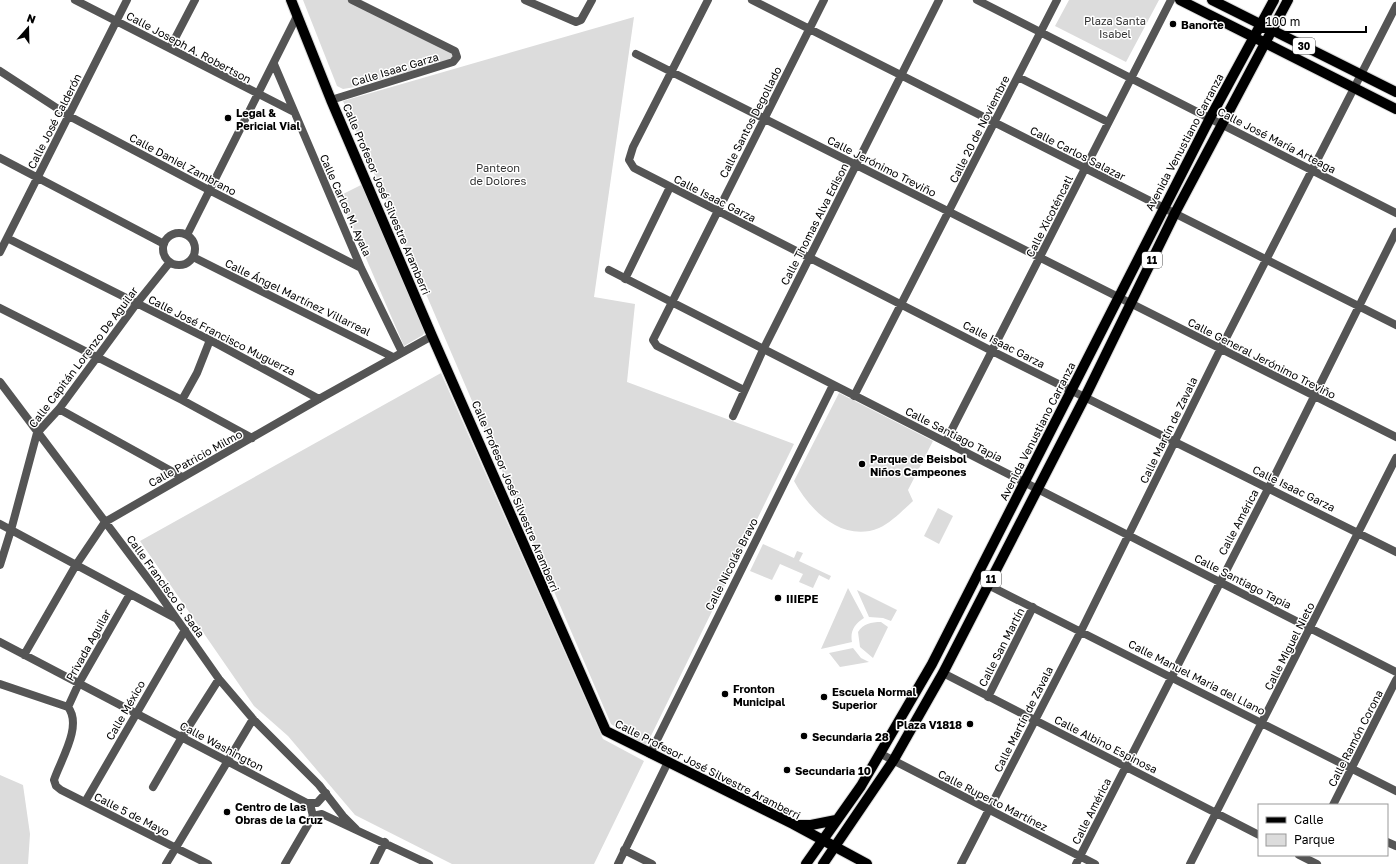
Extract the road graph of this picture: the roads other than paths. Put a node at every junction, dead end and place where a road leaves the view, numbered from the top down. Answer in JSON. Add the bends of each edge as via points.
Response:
{"nodes":[{"id":1,"x":75,"y":0,"type":"edge"},
{"id":2,"x":127,"y":0,"type":"edge"},
{"id":3,"x":195,"y":0,"type":"edge"},
{"id":4,"x":291,"y":0,"type":"edge"},
{"id":5,"x":525,"y":0,"type":"edge"},
{"id":6,"x":592,"y":0,"type":"edge"},
{"id":7,"x":708,"y":0,"type":"edge"},
{"id":8,"x":752,"y":0,"type":"edge"},
{"id":9,"x":824,"y":0,"type":"edge"},
{"id":10,"x":940,"y":0,"type":"edge"},
{"id":11,"x":977,"y":0,"type":"edge"},
{"id":12,"x":1057,"y":0,"type":"edge"},
{"id":13,"x":1171,"y":0,"type":"edge"},
{"id":14,"x":1180,"y":0,"type":"edge"},
{"id":15,"x":1212,"y":0,"type":"edge"},
{"id":16,"x":1274,"y":0,"type":"edge"},
{"id":17,"x":1288,"y":0,"type":"edge"},
{"id":18,"x":357,"y":1,"type":"edge"},
{"id":19,"x":1396,"y":6,"type":"edge"},
{"id":20,"x":297,"y":16,"type":"junction"},
{"id":21,"x":116,"y":21,"type":"junction"},
{"id":22,"x":1261,"y":24,"type":"junction"},
{"id":23,"x":809,"y":29,"type":"junction"},
{"id":24,"x":1272,"y":30,"type":"junction"},
{"id":25,"x":1041,"y":33,"type":"junction"},
{"id":26,"x":1254,"y":37,"type":"junction"},
{"id":27,"x":1265,"y":43,"type":"junction"},
{"id":28,"x":170,"y":48,"type":"junction"},
{"id":29,"x":636,"y":54,"type":"dead end"},
{"id":30,"x":274,"y":64,"type":"junction"},
{"id":31,"x":0,"y":71,"type":"edge"},
{"id":32,"x":672,"y":72,"type":"junction"},
{"id":33,"x":1362,"y":75,"type":"junction"},
{"id":34,"x":901,"y":76,"type":"junction"},
{"id":35,"x":1018,"y":77,"type":"junction"},
{"id":36,"x":1130,"y":78,"type":"junction"},
{"id":37,"x":1354,"y":88,"type":"junction"},
{"id":38,"x":1396,"y":92,"type":"edge"},
{"id":39,"x":258,"y":95,"type":"junction"},
{"id":40,"x":331,"y":100,"type":"junction"},
{"id":41,"x":1396,"y":109,"type":"edge"},
{"id":42,"x":294,"y":112,"type":"junction"},
{"id":43,"x":69,"y":116,"type":"junction"},
{"id":44,"x":1210,"y":118,"type":"junction"},
{"id":45,"x":764,"y":119,"type":"junction"},
{"id":46,"x":1108,"y":122,"type":"junction"},
{"id":47,"x":994,"y":123,"type":"junction"},
{"id":48,"x":1221,"y":124,"type":"junction"},
{"id":49,"x":0,"y":158,"type":"edge"},
{"id":50,"x":857,"y":165,"type":"junction"},
{"id":51,"x":1084,"y":169,"type":"junction"},
{"id":52,"x":1314,"y":170,"type":"junction"},
{"id":53,"x":37,"y":177,"type":"junction"},
{"id":54,"x":670,"y":187,"type":"junction"},
{"id":55,"x":210,"y":190,"type":"junction"},
{"id":56,"x":1164,"y":208,"type":"junction"},
{"id":57,"x":718,"y":211,"type":"junction"},
{"id":58,"x":948,"y":212,"type":"junction"},
{"id":59,"x":1175,"y":213,"type":"junction"},
{"id":60,"x":1396,"y":213,"type":"edge"},
{"id":61,"x":1396,"y":232,"type":"edge"},
{"id":62,"x":186,"y":235,"type":"junction"},
{"id":63,"x":7,"y":238,"type":"junction"},
{"id":64,"x":164,"y":244,"type":"junction"},
{"id":65,"x":0,"y":252,"type":"edge"},
{"id":66,"x":192,"y":257,"type":"junction"},
{"id":67,"x":810,"y":258,"type":"junction"},
{"id":68,"x":1040,"y":258,"type":"junction"},
{"id":69,"x":1267,"y":260,"type":"junction"},
{"id":70,"x":170,"y":262,"type":"junction"},
{"id":71,"x":361,"y":268,"type":"junction"},
{"id":72,"x":609,"y":270,"type":"dead end"},
{"id":73,"x":625,"y":278,"type":"junction"},
{"id":74,"x":1118,"y":297,"type":"junction"},
{"id":75,"x":137,"y":303,"type":"junction"},
{"id":76,"x":671,"y":303,"type":"junction"},
{"id":77,"x":901,"y":304,"type":"junction"},
{"id":78,"x":1131,"y":304,"type":"junction"},
{"id":79,"x":1358,"y":306,"type":"junction"},
{"id":80,"x":0,"y":308,"type":"edge"},
{"id":81,"x":1396,"y":324,"type":"edge"},
{"id":82,"x":432,"y":336,"type":"junction"},
{"id":83,"x":210,"y":340,"type":"junction"},
{"id":84,"x":763,"y":350,"type":"junction"},
{"id":85,"x":992,"y":350,"type":"junction"},
{"id":86,"x":1220,"y":350,"type":"junction"},
{"id":87,"x":402,"y":352,"type":"junction"},
{"id":88,"x":97,"y":357,"type":"junction"},
{"id":89,"x":393,"y":357,"type":"junction"},
{"id":90,"x":0,"y":382,"type":"edge"},
{"id":91,"x":833,"y":385,"type":"junction"},
{"id":92,"x":744,"y":390,"type":"junction"},
{"id":93,"x":1071,"y":390,"type":"junction"},
{"id":94,"x":854,"y":396,"type":"junction"},
{"id":95,"x":1314,"y":396,"type":"junction"},
{"id":96,"x":1085,"y":397,"type":"junction"},
{"id":97,"x":320,"y":398,"type":"junction"},
{"id":98,"x":182,"y":400,"type":"junction"},
{"id":99,"x":59,"y":409,"type":"junction"},
{"id":100,"x":733,"y":416,"type":"dead end"},
{"id":101,"x":37,"y":432,"type":"junction"},
{"id":102,"x":1396,"y":437,"type":"edge"},
{"id":103,"x":252,"y":438,"type":"junction"},
{"id":104,"x":946,"y":441,"type":"junction"},
{"id":105,"x":1174,"y":442,"type":"junction"},
{"id":106,"x":32,"y":451,"type":"junction"},
{"id":107,"x":52,"y":452,"type":"junction"},
{"id":108,"x":1396,"y":458,"type":"edge"},
{"id":109,"x":182,"y":478,"type":"junction"},
{"id":110,"x":1024,"y":481,"type":"junction"},
{"id":111,"x":1269,"y":487,"type":"junction"},
{"id":112,"x":1038,"y":488,"type":"junction"},
{"id":113,"x":105,"y":522,"type":"junction"},
{"id":114,"x":0,"y":524,"type":"edge"},
{"id":115,"x":11,"y":530,"type":"junction"},
{"id":116,"x":1358,"y":532,"type":"junction"},
{"id":117,"x":1128,"y":534,"type":"junction"},
{"id":118,"x":1396,"y":552,"type":"edge"},
{"id":119,"x":0,"y":565,"type":"edge"},
{"id":120,"x":76,"y":565,"type":"junction"},
{"id":121,"x":1219,"y":581,"type":"junction"},
{"id":122,"x":988,"y":584,"type":"junction"},
{"id":123,"x":130,"y":594,"type":"junction"},
{"id":124,"x":1033,"y":607,"type":"junction"},
{"id":125,"x":177,"y":620,"type":"junction"},
{"id":126,"x":1311,"y":628,"type":"junction"},
{"id":127,"x":185,"y":630,"type":"junction"},
{"id":128,"x":1081,"y":631,"type":"junction"},
{"id":129,"x":0,"y":642,"type":"edge"},
{"id":130,"x":24,"y":655,"type":"junction"},
{"id":131,"x":1396,"y":672,"type":"edge"},
{"id":132,"x":942,"y":673,"type":"junction"},
{"id":133,"x":1172,"y":677,"type":"junction"},
{"id":134,"x":219,"y":679,"type":"junction"},
{"id":135,"x":1396,"y":680,"type":"edge"},
{"id":136,"x":0,"y":684,"type":"edge"},
{"id":137,"x":79,"y":684,"type":"junction"},
{"id":138,"x":988,"y":697,"type":"junction"},
{"id":139,"x":68,"y":707,"type":"junction"},
{"id":140,"x":136,"y":712,"type":"junction"},
{"id":141,"x":253,"y":719,"type":"junction"},
{"id":142,"x":1034,"y":721,"type":"junction"},
{"id":143,"x":1262,"y":723,"type":"junction"},
{"id":144,"x":182,"y":737,"type":"junction"},
{"id":145,"x":650,"y":754,"type":"junction"},
{"id":146,"x":881,"y":754,"type":"junction"},
{"id":147,"x":226,"y":761,"type":"junction"},
{"id":148,"x":893,"y":761,"type":"junction"},
{"id":149,"x":668,"y":762,"type":"junction"},
{"id":150,"x":1126,"y":767,"type":"junction"},
{"id":151,"x":1352,"y":768,"type":"junction"},
{"id":152,"x":152,"y":787,"type":"dead end"},
{"id":153,"x":1396,"y":791,"type":"edge"},
{"id":154,"x":326,"y":793,"type":"junction"},
{"id":155,"x":85,"y":802,"type":"junction"},
{"id":156,"x":307,"y":804,"type":"junction"},
{"id":157,"x":1334,"y":804,"type":"edge"},
{"id":158,"x":989,"y":811,"type":"junction"},
{"id":159,"x":1216,"y":813,"type":"junction"},
{"id":160,"x":313,"y":816,"type":"junction"},
{"id":161,"x":836,"y":820,"type":"junction"},
{"id":162,"x":793,"y":824,"type":"junction"},
{"id":163,"x":356,"y":829,"type":"junction"},
{"id":164,"x":1258,"y":834,"type":"edge"},
{"id":165,"x":822,"y":840,"type":"junction"},
{"id":166,"x":385,"y":842,"type":"junction"},
{"id":167,"x":834,"y":846,"type":"junction"},
{"id":168,"x":176,"y":848,"type":"junction"},
{"id":169,"x":624,"y":850,"type":"junction"},
{"id":170,"x":1304,"y":858,"type":"edge"},
{"id":171,"x":1078,"y":860,"type":"edge"},
{"id":172,"x":166,"y":864,"type":"edge"},
{"id":173,"x":208,"y":864,"type":"edge"},
{"id":174,"x":285,"y":864,"type":"edge"},
{"id":175,"x":374,"y":864,"type":"edge"},
{"id":176,"x":429,"y":864,"type":"edge"},
{"id":177,"x":618,"y":864,"type":"edge"},
{"id":178,"x":652,"y":864,"type":"edge"},
{"id":179,"x":806,"y":864,"type":"edge"},
{"id":180,"x":823,"y":864,"type":"edge"},
{"id":181,"x":867,"y":864,"type":"edge"},
{"id":182,"x":962,"y":864,"type":"edge"},
{"id":183,"x":1095,"y":864,"type":"edge"},
{"id":184,"x":1190,"y":864,"type":"edge"},
{"id":185,"x":1316,"y":864,"type":"edge"}],
"edges":[{"from":1,"to":21,"type":"street","name":"Calle Joseph A. Robertson"},
{"from":2,"to":21,"type":"street","name":"Calle José Calderón"},
{"from":3,"to":28,"type":"street"},
{"from":4,"to":20,"type":"main road","name":"Calle Profesor José Silvestre Aramberri"},
{"from":5,"to":6,"type":"street","via":[[572,22],[581,20]]},
{"from":7,"to":32,"type":"street"},
{"from":8,"to":23,"type":"street","name":"Calle Carlos Salazar"},
{"from":9,"to":23,"type":"street","name":"Calle Santos Degollado"},
{"from":10,"to":34,"type":"street","name":"Calle Thomas Alva Edison"},
{"from":11,"to":25,"type":"street","name":"Calle José María Arteaga"},
{"from":12,"to":25,"type":"street","name":"Calle 20 de Noviembre"},
{"from":13,"to":36,"type":"street","name":"Calle Xicoténcatl"},
{"from":14,"to":26,"type":"main road","number":"30"},
{"from":15,"to":22,"type":"main road","number":"30"},
{"from":16,"to":22,"type":"main road","name":"Avenida Venustiano Carranza","number":"11"},
{"from":17,"to":24,"type":"main road","number":"11"},
{"from":18,"to":40,"type":"street","name":"Calle Isaac Garza","via":[[455,51],[457,58],[453,62]]},
{"from":19,"to":33,"type":"street","name":"Calle Martín de Zavala"},
{"from":20,"to":30,"type":"street"},
{"from":20,"to":40,"type":"main road","name":"Calle Profesor José Silvestre Aramberri"},
{"from":21,"to":28,"type":"street","name":"Calle Joseph A. Robertson"},
{"from":21,"to":43,"type":"street","name":"Calle José Calderón"},
{"from":22,"to":24,"type":"main road","number":"30"},
{"from":22,"to":26,"type":"main road","name":"Avenida Venustiano Carranza","number":"11"},
{"from":23,"to":34,"type":"street","name":"Calle Carlos Salazar"},
{"from":23,"to":45,"type":"street","name":"Calle Santos Degollado"},
{"from":24,"to":27,"type":"main road","number":"11"},
{"from":24,"to":33,"type":"main road","number":"30"},
{"from":25,"to":35,"type":"street","name":"Calle 20 de Noviembre"},
{"from":25,"to":36,"type":"street","name":"Calle José María Arteaga"},
{"from":26,"to":27,"type":"main road","number":"30"},
{"from":26,"to":44,"type":"main road","name":"Avenida Venustiano Carranza","number":"11"},
{"from":27,"to":37,"type":"main road","number":"30"},
{"from":27,"to":48,"type":"main road","number":"11"},
{"from":28,"to":39,"type":"street","name":"Calle Joseph A. Robertson"},
{"from":29,"to":32,"type":"street","name":"Calle Jerónimo Treviño"},
{"from":30,"to":39,"type":"street"},
{"from":30,"to":42,"type":"street","name":"Calle Carlos M. Ayala"},
{"from":31,"to":43,"type":"street","name":"Calle Daniel Zambrano"},
{"from":32,"to":45,"type":"street","name":"Calle Jerónimo Treviño"},
{"from":32,"to":54,"type":"street","name":"Calle Isaac Garza","via":[[633,147],[629,160],[634,168]]},
{"from":33,"to":37,"type":"street","name":"Calle Martín de Zavala"},
{"from":33,"to":38,"type":"main road","number":"30"},
{"from":34,"to":47,"type":"street","name":"Calle Carlos Salazar"},
{"from":34,"to":50,"type":"street","name":"Calle Thomas Alva Edison"},
{"from":35,"to":46,"type":"street"},
{"from":35,"to":47,"type":"street","name":"Calle 20 de Noviembre"},
{"from":36,"to":44,"type":"street","name":"Calle José María Arteaga"},
{"from":36,"to":46,"type":"street","name":"Calle Xicoténcatl"},
{"from":37,"to":41,"type":"main road","number":"30"},
{"from":37,"to":52,"type":"street","name":"Calle Martín de Zavala"},
{"from":39,"to":42,"type":"street","name":"Calle Joseph A. Robertson"},
{"from":39,"to":55,"type":"street"},
{"from":40,"to":82,"type":"main road","name":"Calle Profesor José Silvestre Aramberri"},
{"from":42,"to":71,"type":"street","name":"Calle Carlos M. Ayala"},
{"from":43,"to":53,"type":"street","name":"Calle José Calderón"},
{"from":43,"to":55,"type":"street","name":"Calle Daniel Zambrano"},
{"from":44,"to":48,"type":"street","name":"Calle José María Arteaga"},
{"from":44,"to":56,"type":"main road","name":"Avenida Venustiano Carranza","number":"11"},
{"from":45,"to":50,"type":"street","name":"Calle Jerónimo Treviño"},
{"from":45,"to":57,"type":"street","name":"Calle Santos Degollado"},
{"from":46,"to":51,"type":"street","name":"Calle Xicoténcatl"},
{"from":47,"to":51,"type":"street","name":"Calle Carlos Salazar"},
{"from":47,"to":58,"type":"street","name":"Calle 20 de Noviembre"},
{"from":48,"to":52,"type":"street","name":"Calle José María Arteaga"},
{"from":48,"to":59,"type":"main road","number":"11"},
{"from":49,"to":53,"type":"street"},
{"from":50,"to":58,"type":"street","name":"Calle Jerónimo Treviño"},
{"from":50,"to":67,"type":"street","name":"Calle Thomas Alva Edison"},
{"from":51,"to":56,"type":"street","name":"Calle Carlos Salazar"},
{"from":51,"to":68,"type":"street","name":"Calle Xicoténcatl"},
{"from":52,"to":60,"type":"street","name":"Calle José María Arteaga"},
{"from":52,"to":69,"type":"street","name":"Calle Martín de Zavala"},
{"from":53,"to":63,"type":"street","name":"Calle José Calderón"},
{"from":53,"to":64,"type":"street"},
{"from":54,"to":57,"type":"street","name":"Calle Isaac Garza"},
{"from":54,"to":73,"type":"street"},
{"from":55,"to":62,"type":"street"},
{"from":55,"to":71,"type":"street","name":"Calle Daniel Zambrano"},
{"from":56,"to":59,"type":"street","name":"Calle Carlos Salazar"},
{"from":56,"to":74,"type":"main road","name":"Avenida Venustiano Carranza","number":"11"},
{"from":57,"to":67,"type":"street","name":"Calle Isaac Garza"},
{"from":57,"to":76,"type":"street","name":"Calle Santos Degollado"},
{"from":58,"to":68,"type":"street","name":"Calle Jerónimo Treviño"},
{"from":58,"to":77,"type":"street","name":"Calle 20 de Noviembre"},
{"from":59,"to":69,"type":"street","name":"Calle Carlos Salazar"},
{"from":59,"to":78,"type":"main road","number":"11"},
{"from":61,"to":79,"type":"street","name":"Calle América"},
{"from":62,"to":64,"type":"street","via":[[172,236]]},
{"from":62,"to":66,"type":"street","via":[[194,242]]},
{"from":63,"to":65,"type":"street","name":"Calle José Calderón"},
{"from":63,"to":75,"type":"street","name":"Calle José Francisco Muguerza"},
{"from":64,"to":70,"type":"street","via":[[165,257]]},
{"from":66,"to":70,"type":"street","via":[[185,265]]},
{"from":66,"to":89,"type":"street","name":"Calle Ángel Martínez Villarreal"},
{"from":67,"to":77,"type":"street","name":"Calle Isaac Garza"},
{"from":67,"to":84,"type":"street","name":"Calle Thomas Alva Edison"},
{"from":68,"to":74,"type":"street","name":"Calle Jerónimo Treviño"},
{"from":68,"to":85,"type":"street","name":"Calle Xicoténcatl"},
{"from":69,"to":79,"type":"street","name":"Calle Carlos Salazar"},
{"from":69,"to":86,"type":"street","name":"Calle Martín de Zavala"},
{"from":70,"to":75,"type":"street","name":"Calle Capitán Lorenzo De Aguilar"},
{"from":71,"to":87,"type":"street","name":"Calle Carlos M. Ayala"},
{"from":72,"to":73,"type":"street","name":"Calle Santiago Tapia"},
{"from":73,"to":76,"type":"street","name":"Calle Santiago Tapia"},
{"from":74,"to":78,"type":"street","name":"Calle General Jerónimo Treviño"},
{"from":74,"to":93,"type":"main road","name":"Avenida Venustiano Carranza","number":"11"},
{"from":75,"to":83,"type":"street","name":"Calle José Francisco Muguerza"},
{"from":75,"to":88,"type":"street","name":"Calle Capitán Lorenzo De Aguilar"},
{"from":76,"to":84,"type":"street","name":"Calle Santiago Tapia"},
{"from":76,"to":92,"type":"street","name":"Calle Santos Degollado","via":[[653,340],[657,346]]},
{"from":77,"to":85,"type":"street","name":"Calle Isaac Garza"},
{"from":77,"to":94,"type":"street","name":"Calle 20 de Noviembre"},
{"from":78,"to":86,"type":"street","name":"Calle General Jerónimo Treviño"},
{"from":78,"to":96,"type":"main road","number":"11"},
{"from":79,"to":81,"type":"street","name":"Calle Carlos Salazar"},
{"from":79,"to":95,"type":"street","name":"Calle América"},
{"from":80,"to":88,"type":"street"},
{"from":82,"to":87,"type":"street","name":"Calle Patricio Milmo"},
{"from":82,"to":145,"type":"main road","name":"Calle Profesor José Silvestre Aramberri","via":[[603,726],[611,735]]},
{"from":83,"to":97,"type":"street","name":"Calle José Francisco Muguerza"},
{"from":83,"to":98,"type":"street","via":[[197,373]]},
{"from":84,"to":91,"type":"street","name":"Calle Santiago Tapia"},
{"from":84,"to":92,"type":"street","name":"Calle Thomas Alva Edison"},
{"from":85,"to":93,"type":"street","name":"Calle Isaac Garza"},
{"from":85,"to":104,"type":"street","name":"Calle Xicoténcatl"},
{"from":86,"to":95,"type":"street","name":"Calle General Jerónimo Treviño"},
{"from":86,"to":105,"type":"street","name":"Calle Martín de Zavala"},
{"from":87,"to":89,"type":"street","name":"Calle Patricio Milmo"},
{"from":88,"to":98,"type":"street"},
{"from":88,"to":99,"type":"street","name":"Calle Capitán Lorenzo De Aguilar"},
{"from":89,"to":97,"type":"street","name":"Calle Patricio Milmo"},
{"from":90,"to":101,"type":"street","name":"Calle Francisco G. Sada"},
{"from":91,"to":94,"type":"street","name":"Calle Santiago Tapia"},
{"from":91,"to":145,"type":"street","name":"Calle Nicolás Bravo"},
{"from":92,"to":100,"type":"street","name":"Calle Thomas Alva Edison"},
{"from":93,"to":96,"type":"street","name":"Calle Isaac Garza"},
{"from":93,"to":110,"type":"main road","name":"Avenida Venustiano Carranza","number":"11"},
{"from":94,"to":104,"type":"street","name":"Calle Santiago Tapia"},
{"from":95,"to":102,"type":"street","name":"Calle General Jerónimo Treviño"},
{"from":95,"to":111,"type":"street","name":"Calle América"},
{"from":96,"to":105,"type":"street","name":"Calle Isaac Garza"},
{"from":96,"to":112,"type":"main road","number":"11"},
{"from":97,"to":103,"type":"street","name":"Calle Patricio Milmo"},
{"from":98,"to":103,"type":"street"},
{"from":99,"to":101,"type":"street","name":"Calle Capitán Lorenzo De Aguilar"},
{"from":99,"to":109,"type":"street"},
{"from":101,"to":106,"type":"street","name":"Calle Capitán Lorenzo De Aguilar"},
{"from":101,"to":107,"type":"street","name":"Calle Francisco G. Sada"},
{"from":103,"to":109,"type":"street","name":"Calle Patricio Milmo"},
{"from":104,"to":110,"type":"street","name":"Calle Santiago Tapia"},
{"from":105,"to":111,"type":"street","name":"Calle Isaac Garza"},
{"from":105,"to":117,"type":"street","name":"Calle Martín de Zavala"},
{"from":106,"to":107,"type":"street","via":[[42,448]]},
{"from":106,"to":115,"type":"street","name":"Calle Capitán Lorenzo De Aguilar"},
{"from":107,"to":113,"type":"street","name":"Calle Francisco G. Sada"},
{"from":108,"to":116,"type":"street","name":"Calle Miguel Nieto"},
{"from":109,"to":113,"type":"street","name":"Calle Patricio Milmo"},
{"from":110,"to":112,"type":"street","name":"Calle Santiago Tapia"},
{"from":110,"to":146,"type":"main road","name":"Avenida Venustiano Carranza","number":"11","via":[[954,622]]},
{"from":111,"to":116,"type":"street","name":"Calle Isaac Garza"},
{"from":111,"to":121,"type":"street","name":"Calle América"},
{"from":112,"to":117,"type":"street","name":"Calle Santiago Tapia"},
{"from":112,"to":122,"type":"main road","number":"11"},
{"from":113,"to":120,"type":"street","name":"Calle Patricio Milmo"},
{"from":113,"to":125,"type":"street","name":"Calle Francisco G. Sada"},
{"from":114,"to":115,"type":"street"},
{"from":115,"to":119,"type":"street","name":"Calle Capitán Lorenzo De Aguilar"},
{"from":115,"to":120,"type":"street"},
{"from":116,"to":118,"type":"street","name":"Calle Isaac Garza"},
{"from":116,"to":126,"type":"street","name":"Calle Miguel Nieto"},
{"from":117,"to":121,"type":"street","name":"Calle Santiago Tapia"},
{"from":117,"to":128,"type":"street","name":"Calle Martín de Zavala"},
{"from":120,"to":123,"type":"street"},
{"from":120,"to":130,"type":"street","name":"Calle Patricio Milmo"},
{"from":121,"to":126,"type":"street","name":"Calle Santiago Tapia"},
{"from":121,"to":133,"type":"street","name":"Calle América"},
{"from":122,"to":124,"type":"street","name":"Calle Manuel Maria del Llano"},
{"from":122,"to":132,"type":"main road","number":"11"},
{"from":123,"to":125,"type":"street"},
{"from":123,"to":137,"type":"street","name":"Privada Aguilar"},
{"from":124,"to":128,"type":"street","name":"Calle Manuel Maria del Llano"},
{"from":124,"to":138,"type":"street","name":"Calle San Martín"},
{"from":125,"to":127,"type":"street","name":"Calle Francisco G. Sada"},
{"from":126,"to":131,"type":"street","name":"Calle Santiago Tapia"},
{"from":126,"to":143,"type":"street","name":"Calle Miguel Nieto"},
{"from":127,"to":134,"type":"street","name":"Calle Francisco G. Sada"},
{"from":127,"to":140,"type":"street","name":"Calle México"},
{"from":128,"to":133,"type":"street","name":"Calle Manuel Maria del Llano"},
{"from":128,"to":142,"type":"street","name":"Calle Martín de Zavala"},
{"from":129,"to":130,"type":"street","name":"Calle Washington"},
{"from":130,"to":137,"type":"street","name":"Calle Washington"},
{"from":132,"to":138,"type":"street","name":"Calle Albino Espinosa"},
{"from":132,"to":148,"type":"main road","number":"11"},
{"from":133,"to":143,"type":"street","name":"Calle Manuel Maria del Llano"},
{"from":133,"to":150,"type":"street","name":"Calle América"},
{"from":134,"to":141,"type":"street","name":"Calle Francisco G. Sada"},
{"from":134,"to":144,"type":"street"},
{"from":135,"to":151,"type":"street","name":"Calle Ramón Corona"},
{"from":136,"to":139,"type":"street"},
{"from":137,"to":139,"type":"street","name":"Privada Aguilar"},
{"from":137,"to":140,"type":"street","name":"Calle Washington"},
{"from":138,"to":142,"type":"street","name":"Calle Albino Espinosa"},
{"from":139,"to":155,"type":"street","name":"Calle 5 de Mayo","via":[[73,717],[73,727],[55,782],[61,790]]},
{"from":140,"to":144,"type":"street","name":"Calle Washington"},
{"from":140,"to":155,"type":"street","name":"Calle México"},
{"from":141,"to":147,"type":"street"},
{"from":141,"to":154,"type":"street","name":"Calle Francisco G. Sada"},
{"from":142,"to":150,"type":"street","name":"Calle Albino Espinosa"},
{"from":142,"to":158,"type":"street","name":"Calle Martín de Zavala"},
{"from":143,"to":151,"type":"street","name":"Calle Manuel Maria del Llano"},
{"from":143,"to":159,"type":"street","name":"Calle Miguel Nieto"},
{"from":144,"to":147,"type":"street","name":"Calle Washington"},
{"from":144,"to":152,"type":"street"},
{"from":145,"to":149,"type":"main road","name":"Calle Profesor José Silvestre Aramberri"},
{"from":146,"to":148,"type":"street","name":"Calle Ruperto Martínez"},
{"from":146,"to":161,"type":"main road","name":"Avenida Venustiano Carranza","number":"11"},
{"from":147,"to":156,"type":"street","name":"Calle Washington"},
{"from":147,"to":168,"type":"street"},
{"from":148,"to":158,"type":"street","name":"Calle Ruperto Martínez"},
{"from":148,"to":167,"type":"main road","number":"11"},
{"from":149,"to":162,"type":"main road","name":"Calle Profesor José Silvestre Aramberri"},
{"from":149,"to":169,"type":"street"},
{"from":150,"to":159,"type":"street","name":"Calle Albino Espinosa"},
{"from":150,"to":171,"type":"street","name":"Calle América"},
{"from":151,"to":153,"type":"street","name":"Calle Manuel Maria del Llano"},
{"from":151,"to":157,"type":"street","name":"Calle Ramón Corona"},
{"from":154,"to":156,"type":"street","via":[[317,803]]},
{"from":154,"to":163,"type":"street","name":"Calle Francisco G. Sada"},
{"from":155,"to":168,"type":"street","name":"Calle 5 de Mayo"},
{"from":156,"to":160,"type":"street"},
{"from":158,"to":171,"type":"street","name":"Calle Ruperto Martínez"},
{"from":158,"to":182,"type":"street","name":"Calle Martín de Zavala"},
{"from":159,"to":164,"type":"street","name":"Calle Albino Espinosa"},
{"from":159,"to":184,"type":"street","name":"Calle Miguel Nieto"},
{"from":160,"to":163,"type":"street","via":[[322,814]]},
{"from":160,"to":174,"type":"street"},
{"from":161,"to":162,"type":"main road","via":[[811,825]]},
{"from":161,"to":165,"type":"main road","name":"Avenida Venustiano Carranza","number":"11"},
{"from":162,"to":165,"type":"main road","name":"Calle Profesor José Silvestre Aramberri"},
{"from":163,"to":166,"type":"street"},
{"from":165,"to":167,"type":"main road","name":"Calle Profesor José Silvestre Aramberri"},
{"from":165,"to":179,"type":"main road","name":"Avenida Venustiano Carranza","number":"11"},
{"from":166,"to":175,"type":"street"},
{"from":166,"to":176,"type":"street"},
{"from":167,"to":180,"type":"main road","number":"11"},
{"from":167,"to":181,"type":"main road","name":"Calle Profesor José Silvestre Aramberri"},
{"from":168,"to":172,"type":"street"},
{"from":168,"to":173,"type":"street","name":"Calle 5 de Mayo"},
{"from":169,"to":177,"type":"street"},
{"from":169,"to":178,"type":"street"},
{"from":170,"to":185,"type":"street"},
{"from":171,"to":183,"type":"street","name":"Calle Ruperto Martínez"}]}
